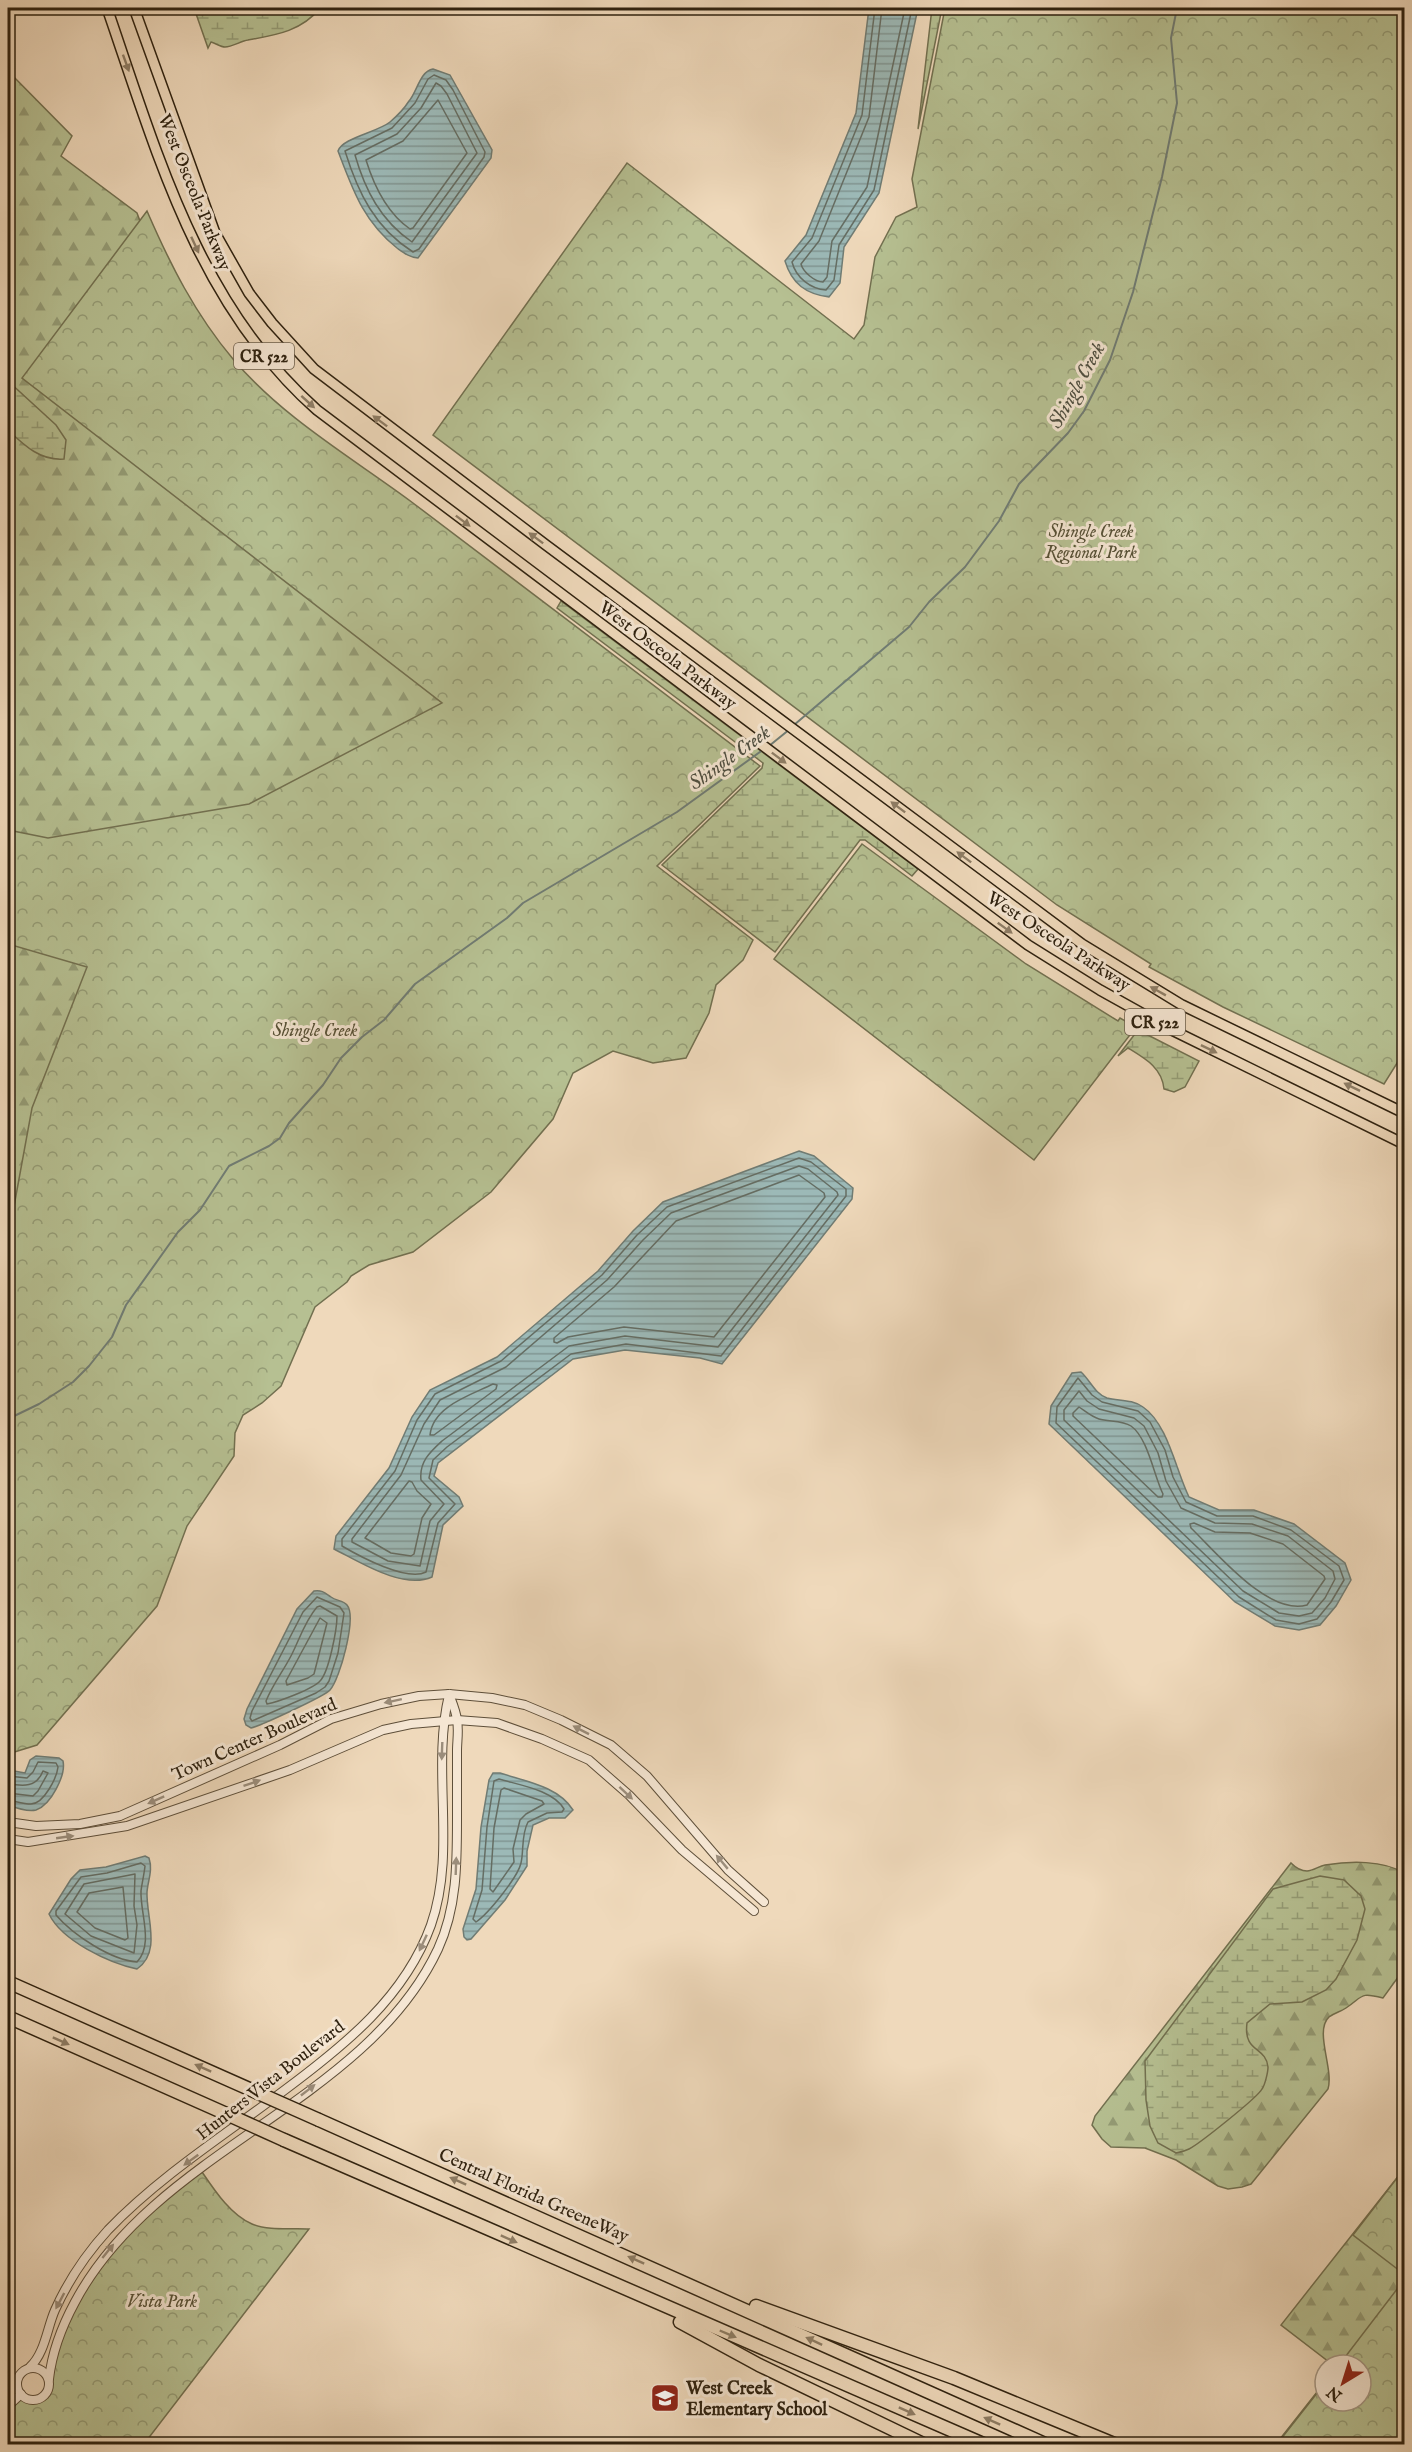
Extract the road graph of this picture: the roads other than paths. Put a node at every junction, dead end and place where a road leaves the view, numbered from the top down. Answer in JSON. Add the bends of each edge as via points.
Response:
{"nodes":[{"id":1,"x":107,"y":8,"type":"edge"},
{"id":2,"x":134,"y":8,"type":"edge"},
{"id":3,"x":1404,"y":1113,"type":"edge"},
{"id":4,"x":1404,"y":1144,"type":"edge"},
{"id":5,"x":449,"y":1694,"type":"junction"},
{"id":6,"x":457,"y":1720,"type":"junction"},
{"id":7,"x":443,"y":1721,"type":"junction"},
{"id":8,"x":8,"y":1822,"type":"edge"},
{"id":9,"x":8,"y":1839,"type":"edge"},
{"id":10,"x":764,"y":1902,"type":"dead end"},
{"id":11,"x":754,"y":1911,"type":"dead end"},
{"id":12,"x":8,"y":1982,"type":"edge"},
{"id":13,"x":8,"y":2017,"type":"edge"},
{"id":14,"x":670,"y":2275,"type":"junction"},
{"id":15,"x":616,"y":2286,"type":"junction"},
{"id":16,"x":30,"y":2367,"type":"junction"},
{"id":17,"x":49,"y":2379,"type":"junction"},
{"id":18,"x":21,"y":2394,"type":"junction"},
{"id":19,"x":8,"y":2406,"type":"edge"},
{"id":20,"x":923,"y":2445,"type":"edge"},
{"id":21,"x":983,"y":2445,"type":"edge"},
{"id":22,"x":1045,"y":2445,"type":"edge"},
{"id":23,"x":1114,"y":2445,"type":"edge"}],
"edges":[{"from":1,"to":4,"type":"main road","name":"West Osceola Parkway","number":"CR 522","one_way":true,"via":[[192,238],[225,301],[256,346],[286,382],[317,410],[1028,945],[1109,996],[1188,1038]]},
{"from":3,"to":2,"type":"main road","name":"West Osceola Parkway","number":"CR 522","one_way":true,"via":[[1207,1017],[1082,944],[337,388],[272,323],[239,277],[215,233]]},
{"from":5,"to":6,"type":"street","name":"Hunters Vista Boulevard"},
{"from":5,"to":7,"type":"street","name":"Hunters Vista Boulevard"},
{"from":5,"to":8,"type":"street","name":"Town Center Boulevard","one_way":true,"via":[[419,1696],[330,1719],[120,1816],[80,1824],[36,1826]]},
{"from":10,"to":5,"type":"street","name":"Town Center Boulevard","one_way":true,"via":[[729,1870],[647,1776],[611,1745],[525,1705]]},
{"from":6,"to":7,"type":"street","name":"Town Center Boulevard"},
{"from":6,"to":11,"type":"street","name":"Town Center Boulevard","one_way":true,"via":[[497,1723],[589,1760],[682,1850]]},
{"from":17,"to":6,"type":"street","name":"Hunters Vista Boulevard","one_way":true,"via":[[65,2320],[98,2263],[119,2237],[159,2200],[348,2060],[388,2021],[426,1971],[446,1927],[454,1893]]},
{"from":9,"to":7,"type":"street","name":"Town Center Boulevard","one_way":true,"via":[[28,1842],[127,1826],[290,1770],[383,1730]]},
{"from":7,"to":16,"type":"street","name":"Hunters Vista Boulevard","one_way":true,"via":[[443,1870],[438,1902],[422,1948],[384,2002],[339,2049],[156,2185],[106,2232],[71,2279]]},
{"from":14,"to":12,"type":"highway","name":"Central Florida GreeneWay","one_way":true,"bridge":true},
{"from":13,"to":15,"type":"highway","one_way":true,"bridge":true},
{"from":22,"to":14,"type":"highway","name":"Central Florida GreeneWay","one_way":true},
{"from":14,"to":23,"type":"highway","via":[[954,2378]]},
{"from":15,"to":20,"type":"highway","via":[[759,2365]]},
{"from":15,"to":21,"type":"highway","one_way":true},
{"from":16,"to":17,"type":"street","via":[[42,2370]]},
{"from":16,"to":18,"type":"street","via":[[17,2378]]},
{"from":17,"to":18,"type":"street","via":[[43,2397],[30,2400]]},
{"from":18,"to":19,"type":"street"}]}
